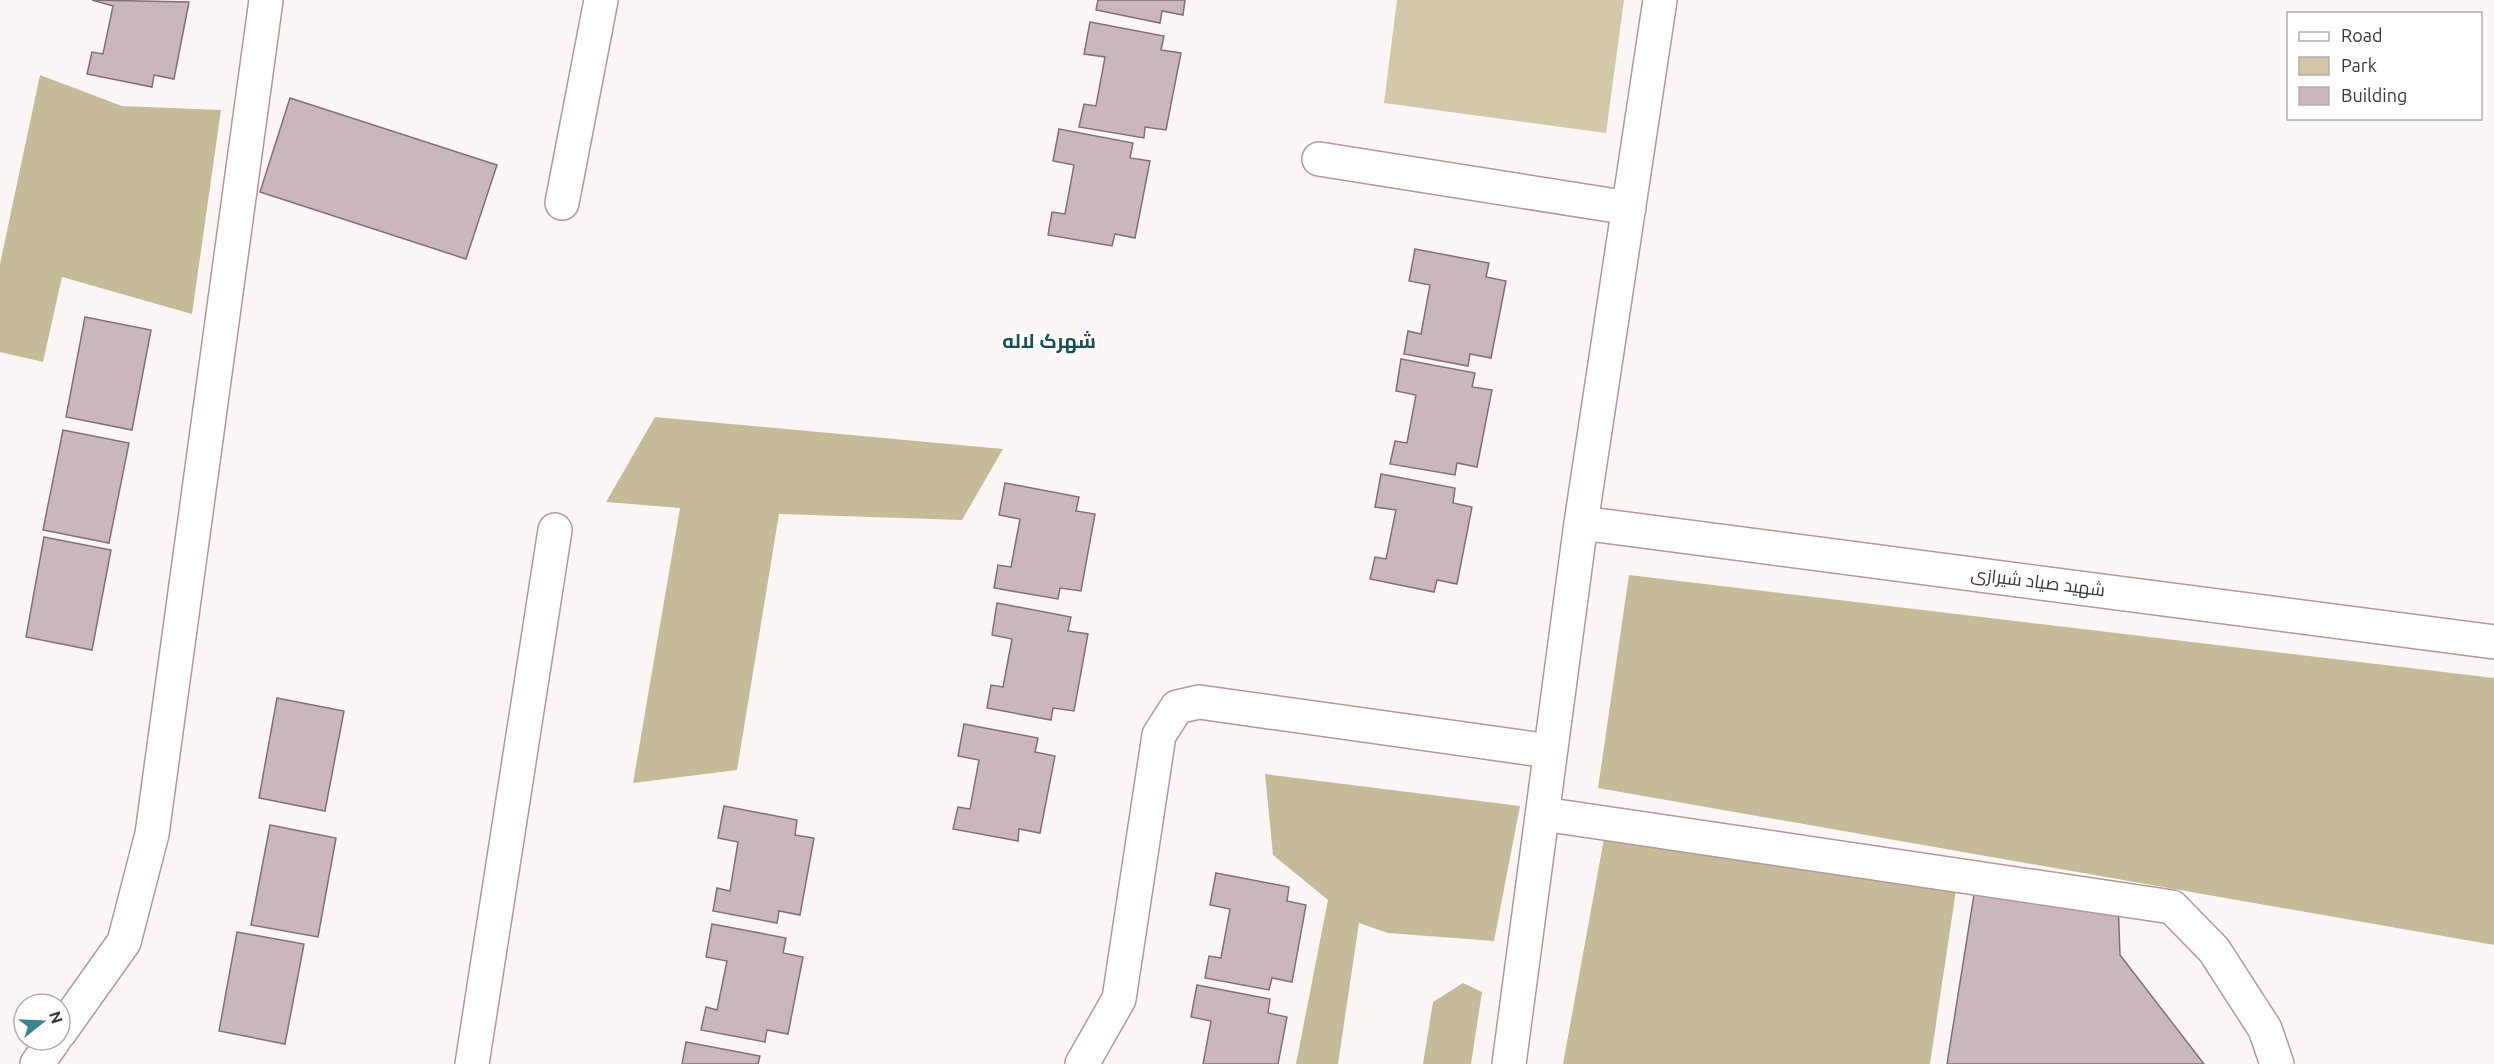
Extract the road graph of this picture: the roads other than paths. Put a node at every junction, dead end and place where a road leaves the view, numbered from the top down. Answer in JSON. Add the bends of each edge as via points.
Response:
{"nodes":[{"id":1,"x":266,"y":0,"type":"edge"},
{"id":2,"x":601,"y":0,"type":"edge"},
{"id":3,"x":1660,"y":0,"type":"edge"},
{"id":4,"x":1319,"y":159,"type":"dead end"},
{"id":5,"x":562,"y":203,"type":"dead end"},
{"id":6,"x":1629,"y":208,"type":"junction"},
{"id":7,"x":1581,"y":523,"type":"junction"},
{"id":8,"x":555,"y":530,"type":"dead end"},
{"id":9,"x":2494,"y":642,"type":"edge"},
{"id":10,"x":1549,"y":751,"type":"junction"},
{"id":11,"x":1543,"y":814,"type":"junction"},
{"id":12,"x":72,"y":1015,"type":"edge"},
{"id":13,"x":472,"y":1064,"type":"edge"},
{"id":14,"x":1082,"y":1064,"type":"edge"},
{"id":15,"x":1509,"y":1064,"type":"edge"},
{"id":16,"x":2277,"y":1064,"type":"edge"}],
"edges":[{"from":1,"to":12,"type":"street","via":[[152,834],[124,942]]},
{"from":2,"to":5,"type":"street"},
{"from":3,"to":6,"type":"street"},
{"from":4,"to":6,"type":"street"},
{"from":6,"to":7,"type":"street"},
{"from":7,"to":9,"type":"street","name":"شهید صیاد شیرازی"},
{"from":7,"to":10,"type":"street"},
{"from":8,"to":13,"type":"street"},
{"from":10,"to":11,"type":"street"},
{"from":10,"to":14,"type":"street","via":[[1199,702],[1177,707],[1159,735],[1119,999]]},
{"from":11,"to":15,"type":"street"},
{"from":11,"to":16,"type":"street","via":[[2172,907],[2214,950],[2265,1029]]}]}
